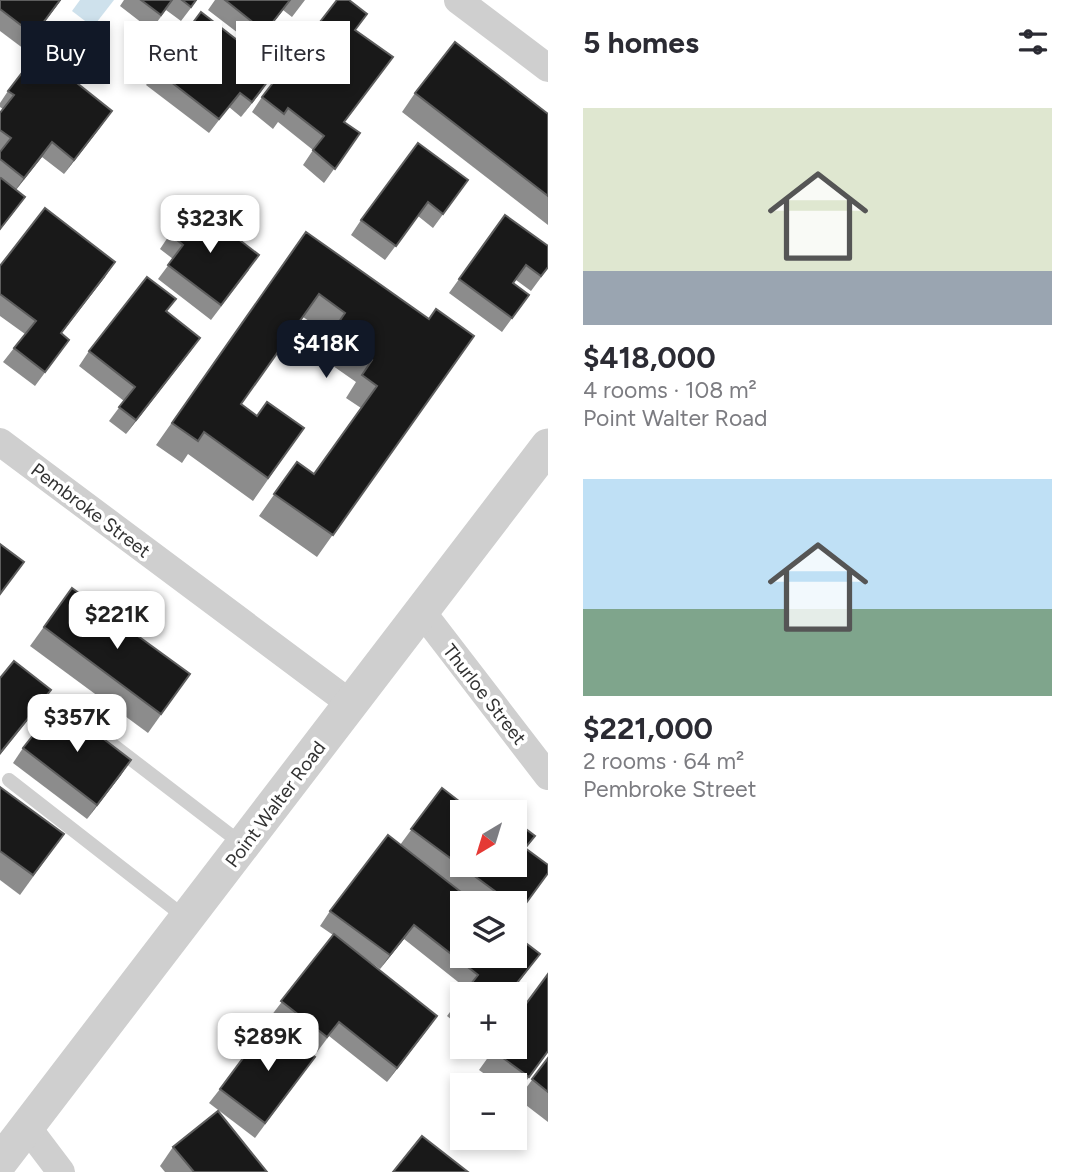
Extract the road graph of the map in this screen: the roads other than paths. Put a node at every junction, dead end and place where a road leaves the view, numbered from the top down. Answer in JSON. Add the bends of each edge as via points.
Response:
{"nodes":[{"id":1,"x":458,"y":0,"type":"edge"},
{"id":2,"x":548,"y":68,"type":"edge"},
{"id":3,"x":0,"y":442,"type":"edge"},
{"id":4,"x":548,"y":446,"type":"edge"},
{"id":5,"x":422,"y":612,"type":"junction"},
{"id":6,"x":351,"y":704,"type":"junction"},
{"id":7,"x":72,"y":713,"type":"edge"},
{"id":8,"x":548,"y":776,"type":"edge"},
{"id":9,"x":9,"y":780,"type":"dead end"},
{"id":10,"x":243,"y":845,"type":"junction"},
{"id":11,"x":187,"y":919,"type":"junction"},
{"id":12,"x":27,"y":1127,"type":"junction"},
{"id":13,"x":0,"y":1162,"type":"edge"},
{"id":14,"x":61,"y":1172,"type":"edge"}],
"edges":[{"from":1,"to":2,"type":"street"},
{"from":3,"to":6,"type":"street","name":"Pembroke Street"},
{"from":4,"to":5,"type":"street","name":"Point Walter Road"},
{"from":5,"to":6,"type":"street","name":"Point Walter Road"},
{"from":5,"to":8,"type":"street","name":"Thurloe Street"},
{"from":6,"to":10,"type":"street","name":"Point Walter Road"},
{"from":7,"to":10,"type":"lane"},
{"from":9,"to":11,"type":"lane"},
{"from":10,"to":11,"type":"street","name":"Point Walter Road"},
{"from":11,"to":12,"type":"street","name":"Point Walter Road"},
{"from":12,"to":13,"type":"street","name":"Point Walter Road"},
{"from":12,"to":14,"type":"street"}]}
